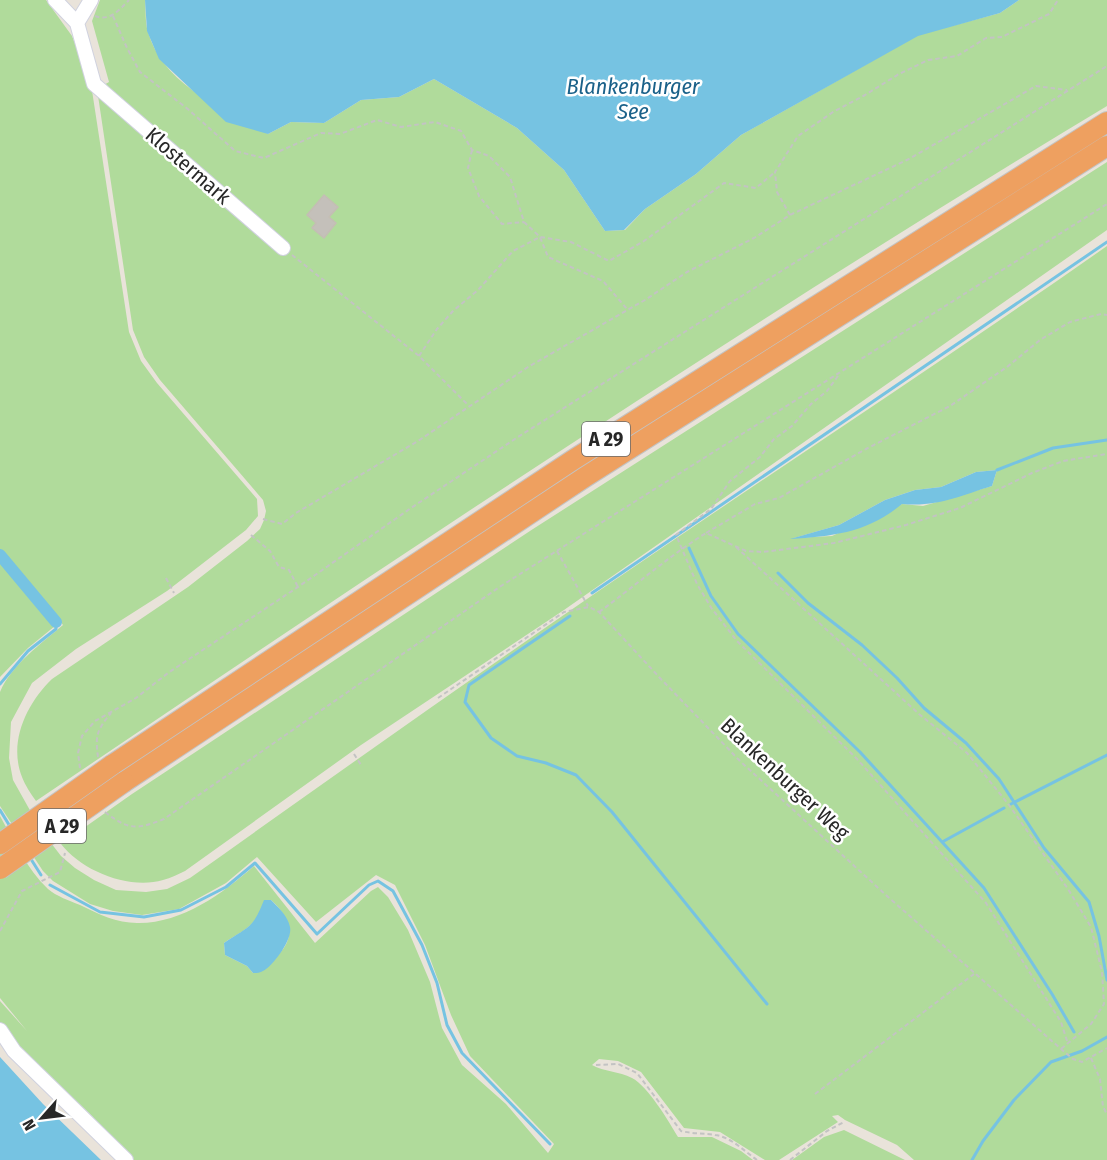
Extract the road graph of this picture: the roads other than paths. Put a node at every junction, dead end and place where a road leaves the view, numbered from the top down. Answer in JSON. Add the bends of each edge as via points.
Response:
{"nodes":[{"id":1,"x":55,"y":0,"type":"edge"},
{"id":2,"x":84,"y":12,"type":"edge"},
{"id":3,"x":1107,"y":122,"type":"edge"},
{"id":4,"x":1107,"y":146,"type":"edge"},
{"id":5,"x":283,"y":248,"type":"road end"},
{"id":6,"x":0,"y":844,"type":"edge"},
{"id":7,"x":0,"y":869,"type":"edge"},
{"id":8,"x":0,"y":1030,"type":"edge"},
{"id":9,"x":126,"y":1160,"type":"edge"}],
"edges":[{"from":1,"to":2,"type":"street"},
{"from":2,"to":5,"type":"street","name":"Klostermark","via":[[94,84]]},
{"from":3,"to":6,"type":"highway","number":"A 29","bridge":true,"via":[[583,453],[111,765]]},
{"from":4,"to":7,"type":"highway","number":"A 29","bridge":true,"via":[[585,477],[124,782]]},
{"from":8,"to":9,"type":"street","via":[[14,1051]]}]}
